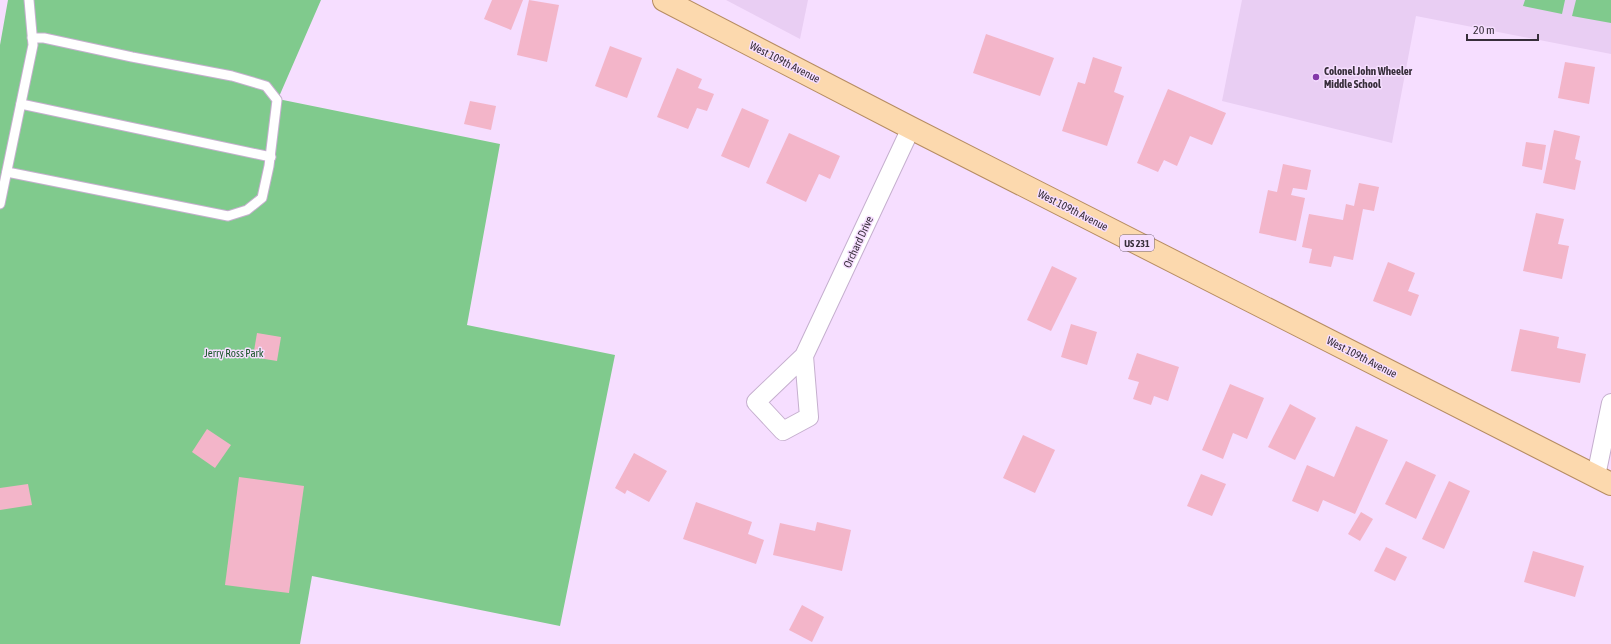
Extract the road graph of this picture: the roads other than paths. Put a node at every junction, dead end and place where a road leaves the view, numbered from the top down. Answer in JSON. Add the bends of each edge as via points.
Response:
{"nodes":[{"id":1,"x":29,"y":0,"type":"edge"},
{"id":2,"x":664,"y":0,"type":"edge"},
{"id":3,"x":32,"y":38,"type":"junction"},
{"id":4,"x":21,"y":104,"type":"junction"},
{"id":5,"x":912,"y":128,"type":"junction"},
{"id":6,"x":270,"y":156,"type":"junction"},
{"id":7,"x":7,"y":172,"type":"junction"},
{"id":8,"x":0,"y":204,"type":"edge"},
{"id":9,"x":804,"y":356,"type":"dead end"},
{"id":10,"x":1611,"y":403,"type":"edge"},
{"id":11,"x":1604,"y":480,"type":"edge"}],
"edges":[{"from":1,"to":3,"type":"lane"},
{"from":2,"to":5,"type":"main road","name":"West 109th Avenue","number":"US 231"},
{"from":3,"to":4,"type":"lane","via":[[33,45]]},
{"from":3,"to":6,"type":"lane","via":[[44,38],[232,76],[266,86],[277,100]]},
{"from":4,"to":6,"type":"lane"},
{"from":4,"to":7,"type":"lane"},
{"from":5,"to":9,"type":"street","name":"Orchard Drive"},
{"from":5,"to":11,"type":"main road","name":"West 109th Avenue","number":"US 231"},
{"from":6,"to":7,"type":"lane","via":[[262,198],[248,210],[228,216]]},
{"from":7,"to":8,"type":"lane"},
{"from":10,"to":11,"type":"street"}]}
